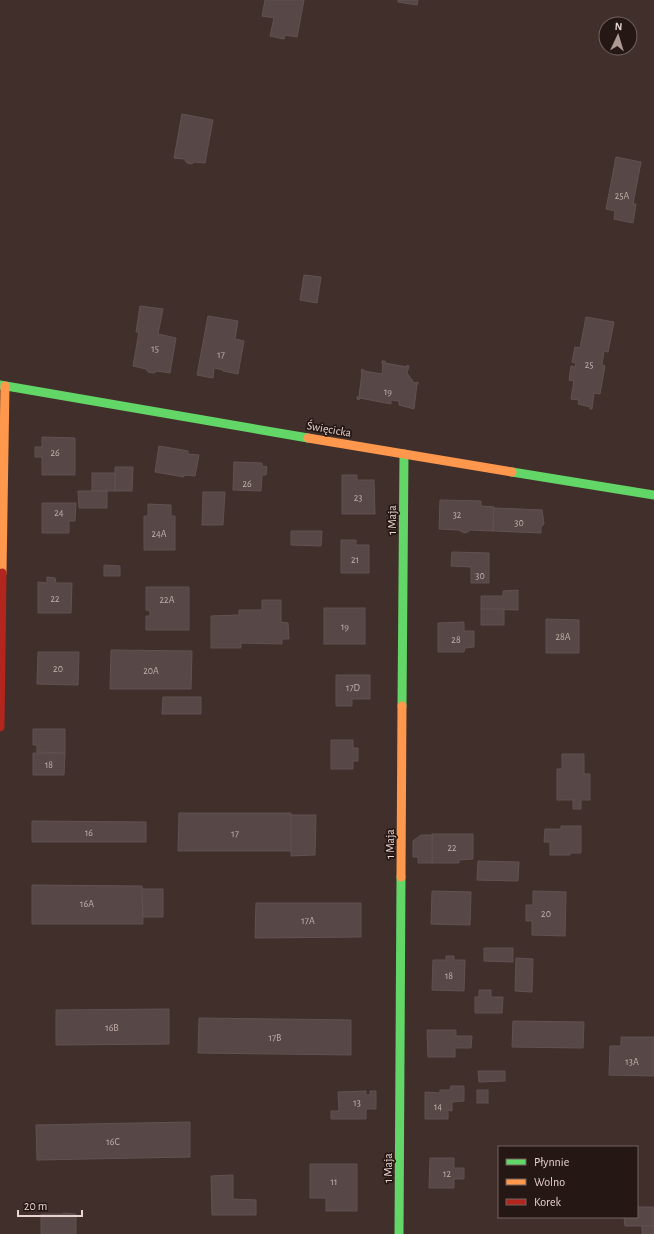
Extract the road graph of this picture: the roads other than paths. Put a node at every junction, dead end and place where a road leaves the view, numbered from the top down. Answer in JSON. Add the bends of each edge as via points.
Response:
{"nodes":[{"id":1,"x":2,"y":385,"type":"edge"},
{"id":2,"x":404,"y":454,"type":"junction"},
{"id":3,"x":654,"y":495,"type":"edge"},
{"id":4,"x":0,"y":727,"type":"edge"},
{"id":5,"x":399,"y":1234,"type":"edge"}],
"edges":[{"from":1,"to":2,"type":"street","name":"Święcicka"},
{"from":1,"to":4,"type":"street"},
{"from":2,"to":3,"type":"street","name":"Święcicka"},
{"from":2,"to":5,"type":"street","name":"1 Maja"}]}
